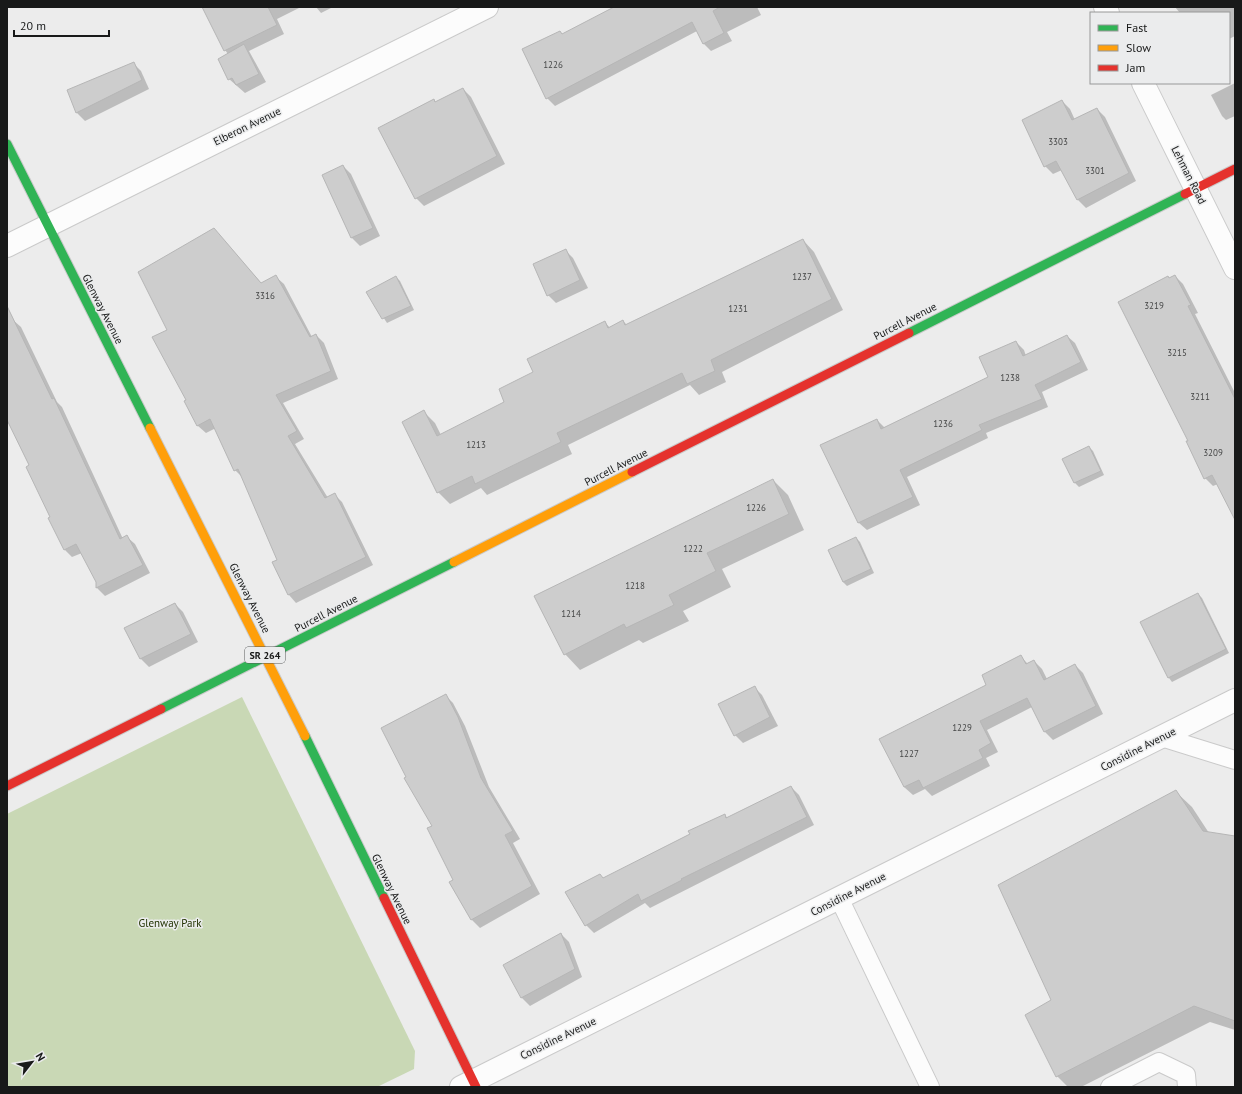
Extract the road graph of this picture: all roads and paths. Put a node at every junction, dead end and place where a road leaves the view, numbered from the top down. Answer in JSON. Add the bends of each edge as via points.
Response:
{"nodes":[{"id":1,"x":487,"y":7,"type":"edge"},
{"id":2,"x":1144,"y":84,"type":"edge"},
{"id":3,"x":7,"y":144,"type":"edge"},
{"id":4,"x":1235,"y":169,"type":"edge"},
{"id":5,"x":1196,"y":188,"type":"junction"},
{"id":6,"x":47,"y":226,"type":"junction"},
{"id":7,"x":7,"y":246,"type":"edge"},
{"id":8,"x":1235,"y":268,"type":"edge"},
{"id":9,"x":266,"y":656,"type":"junction"},
{"id":10,"x":1235,"y":700,"type":"edge"},
{"id":11,"x":1161,"y":737,"type":"junction"},
{"id":12,"x":1235,"y":760,"type":"edge"},
{"id":13,"x":7,"y":786,"type":"edge"},
{"id":14,"x":839,"y":898,"type":"junction"},
{"id":15,"x":470,"y":1085,"type":"edge"},
{"id":16,"x":930,"y":1087,"type":"edge"},
{"id":17,"x":1110,"y":1087,"type":"edge"},
{"id":18,"x":1187,"y":1087,"type":"edge"}],
"edges":[{"from":1,"to":6,"type":"street","name":"Elberon Avenue"},
{"from":2,"to":5,"type":"street","name":"Lehman Road"},
{"from":3,"to":6,"type":"street","name":"Glenway Avenue","number":"SR 264"},
{"from":4,"to":5,"type":"street","name":"Purcell Avenue"},
{"from":5,"to":8,"type":"street","name":"Lehman Road"},
{"from":5,"to":9,"type":"street","name":"Purcell Avenue"},
{"from":6,"to":7,"type":"street","name":"Elberon Avenue"},
{"from":6,"to":9,"type":"street","name":"Glenway Avenue","number":"SR 264"},
{"from":9,"to":13,"type":"street","name":"Purcell Avenue"},
{"from":9,"to":15,"type":"street","name":"Glenway Avenue","number":"SR 264"},
{"from":10,"to":11,"type":"street","name":"Considine Avenue"},
{"from":11,"to":12,"type":"lane"},
{"from":11,"to":14,"type":"street","name":"Considine Avenue"},
{"from":14,"to":15,"type":"street","name":"Considine Avenue"},
{"from":14,"to":16,"type":"lane"},
{"from":17,"to":18,"type":"lane","via":[[1159,1062],[1186,1075]]}]}
